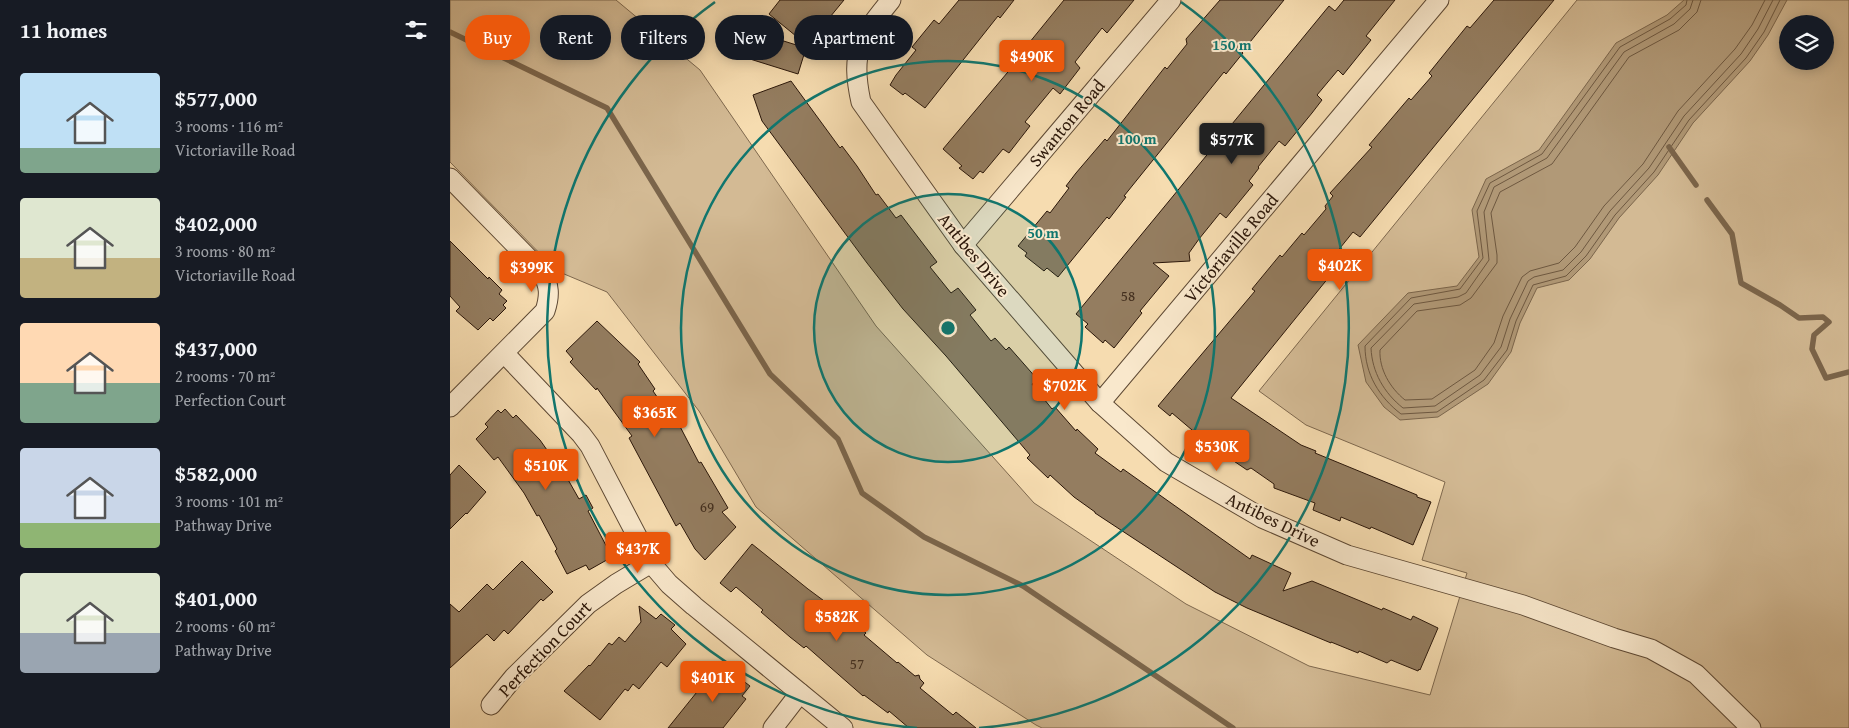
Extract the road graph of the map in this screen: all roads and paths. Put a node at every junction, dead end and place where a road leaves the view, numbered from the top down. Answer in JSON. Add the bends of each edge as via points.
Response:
{"nodes":[{"id":1,"x":890,"y":0,"type":"edge"},
{"id":2,"x":1171,"y":0,"type":"edge"},
{"id":3,"x":1439,"y":0,"type":"edge"},
{"id":4,"x":450,"y":178,"type":"edge"},
{"id":5,"x":963,"y":245,"type":"junction"},
{"id":6,"x":504,"y":354,"type":"junction"},
{"id":7,"x":1100,"y":403,"type":"junction"},
{"id":8,"x":450,"y":407,"type":"edge"},
{"id":9,"x":651,"y":563,"type":"junction"},
{"id":10,"x":800,"y":693,"type":"junction"},
{"id":11,"x":491,"y":705,"type":"dead end"},
{"id":12,"x":773,"y":728,"type":"edge"},
{"id":13,"x":843,"y":728,"type":"edge"},
{"id":14,"x":1751,"y":728,"type":"edge"}],
"edges":[{"from":1,"to":5,"type":"street","name":"Antibes Drive","via":[[867,29],[858,53],[856,78],[861,102]]},
{"from":2,"to":5,"type":"street","name":"Swanton Road"},
{"from":3,"to":7,"type":"street","name":"Victoriaville Road"},
{"from":4,"to":6,"type":"street","via":[[541,271],[546,280],[549,290],[546,311]]},
{"from":5,"to":7,"type":"street","name":"Antibes Drive"},
{"from":6,"to":8,"type":"street"},
{"from":6,"to":9,"type":"street","via":[[590,446]]},
{"from":7,"to":14,"type":"street","name":"Antibes Drive","via":[[1166,462],[1262,518],[1347,555],[1523,605],[1651,649],[1696,674]]},
{"from":9,"to":10,"type":"street","via":[[694,606]]},
{"from":9,"to":11,"type":"street","name":"Perfection Court","via":[[588,604],[514,677]]},
{"from":10,"to":12,"type":"street"},
{"from":10,"to":13,"type":"street"}]}
